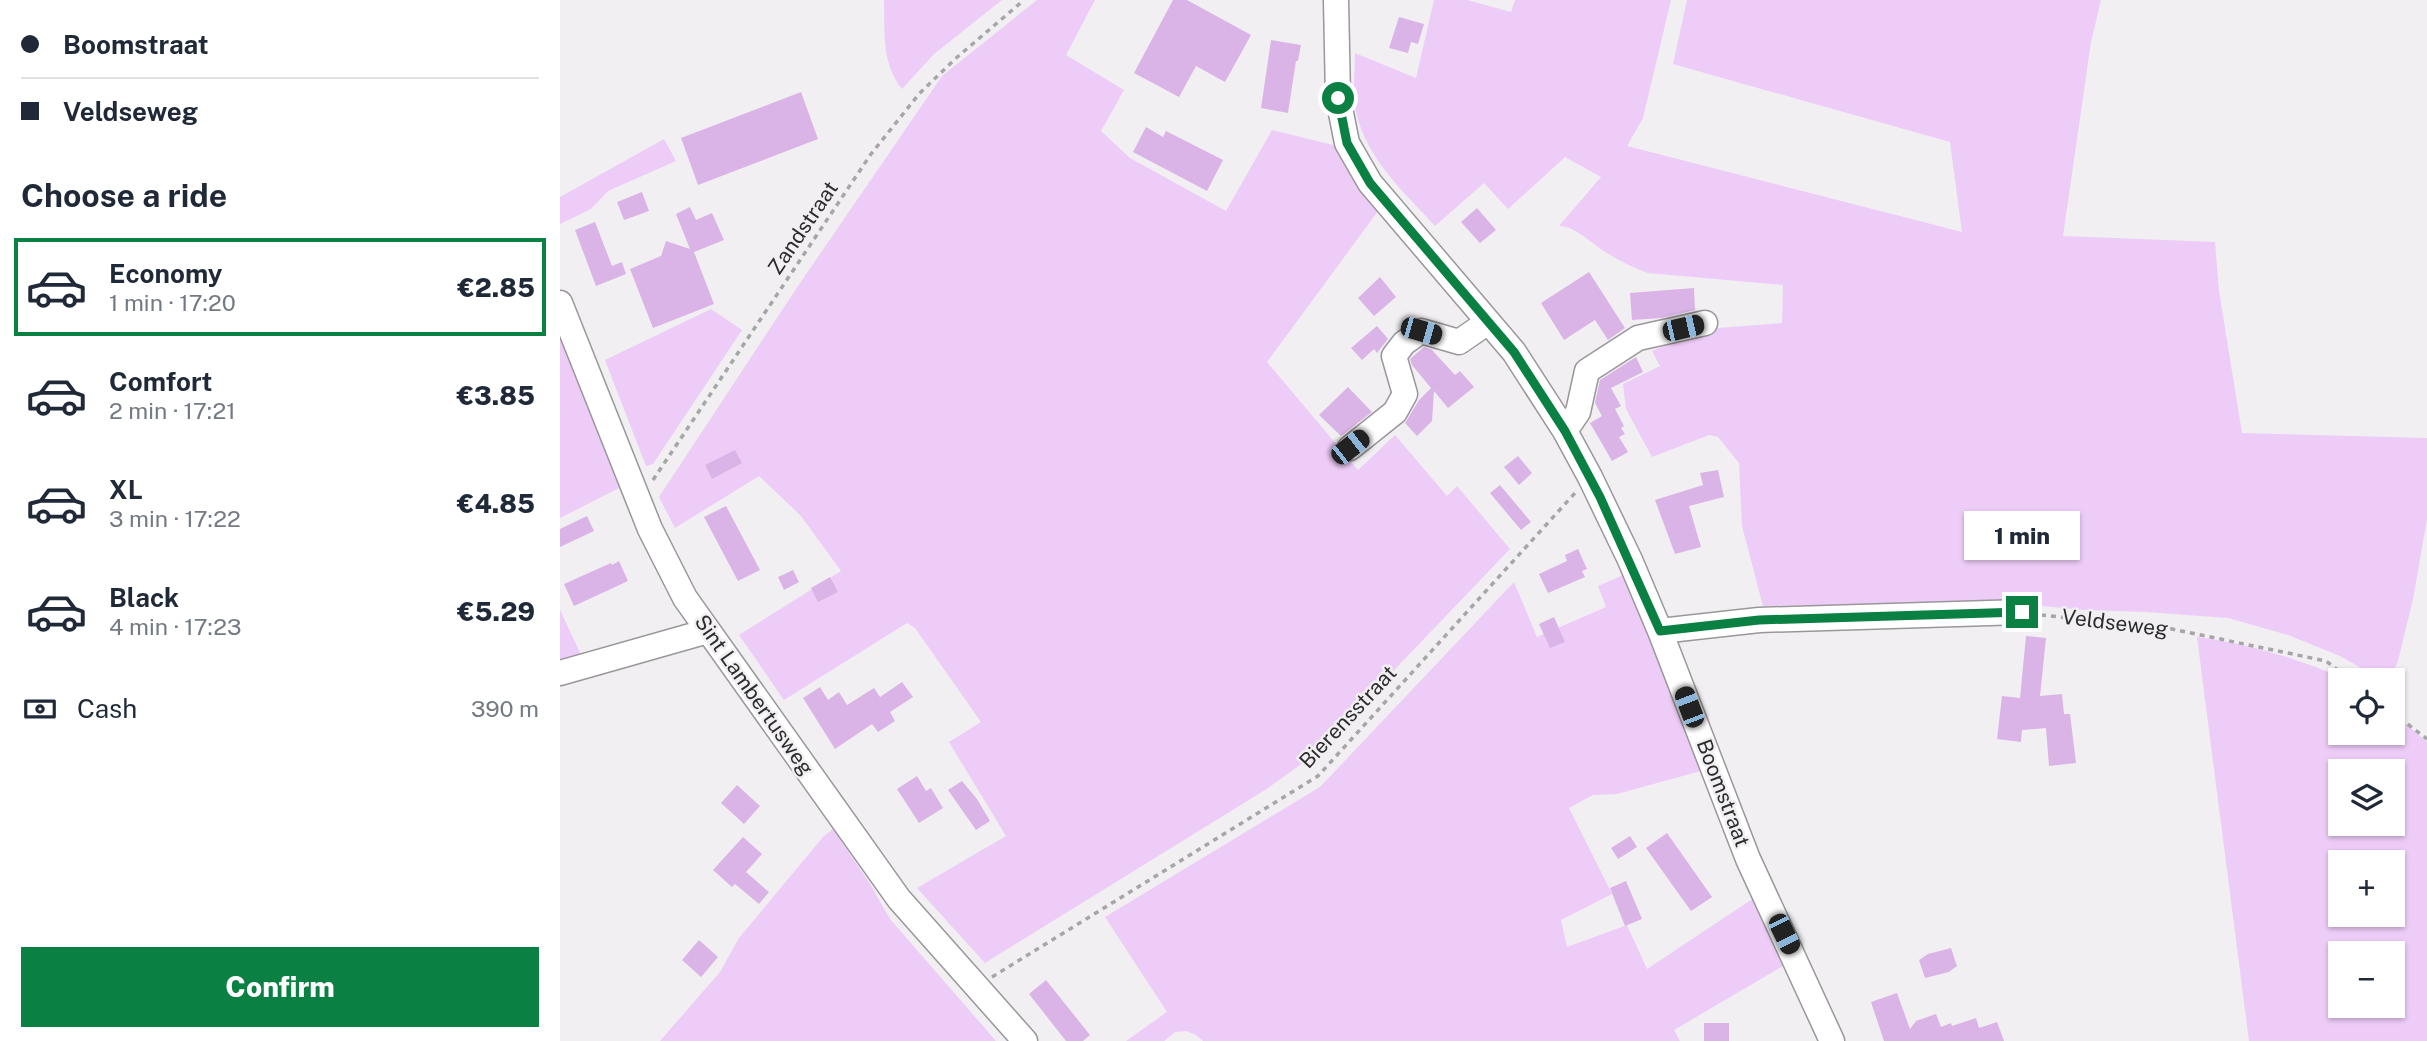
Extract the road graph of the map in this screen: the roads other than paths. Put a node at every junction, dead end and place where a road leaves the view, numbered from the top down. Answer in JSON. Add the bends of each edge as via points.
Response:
{"nodes":[{"id":1,"x":1336,"y":0,"type":"edge"},
{"id":2,"x":560,"y":303,"type":"edge"},
{"id":3,"x":1488,"y":321,"type":"junction"},
{"id":4,"x":1705,"y":323,"type":"dead end"},
{"id":5,"x":1565,"y":431,"type":"junction"},
{"id":6,"x":1350,"y":447,"type":"dead end"},
{"id":7,"x":2022,"y":612,"type":"road end"},
{"id":8,"x":708,"y":631,"type":"junction"},
{"id":9,"x":1660,"y":631,"type":"junction"},
{"id":10,"x":560,"y":673,"type":"edge"},
{"id":11,"x":1025,"y":1041,"type":"edge"},
{"id":12,"x":1832,"y":1041,"type":"edge"}],
"edges":[{"from":1,"to":3,"type":"street","name":"Boomstraat","via":[[1338,98],[1347,143],[1370,183]]},
{"from":2,"to":8,"type":"street","name":"Sint Lambertusweg","via":[[650,529],[685,598]]},
{"from":3,"to":5,"type":"street","name":"Boomstraat","via":[[1514,352]]},
{"from":3,"to":6,"type":"street","via":[[1459,342],[1421,331],[1404,343],[1394,356],[1405,394],[1395,412]]},
{"from":4,"to":5,"type":"street","via":[[1638,338],[1587,371],[1578,412]]},
{"from":5,"to":9,"type":"street","name":"Boomstraat"},
{"from":7,"to":9,"type":"street","via":[[1759,620]]},
{"from":8,"to":10,"type":"street"},
{"from":8,"to":11,"type":"street","name":"Sint Lambertusweg","via":[[899,899]]},
{"from":9,"to":12,"type":"street","name":"Boomstraat","via":[[1748,859]]}]}
